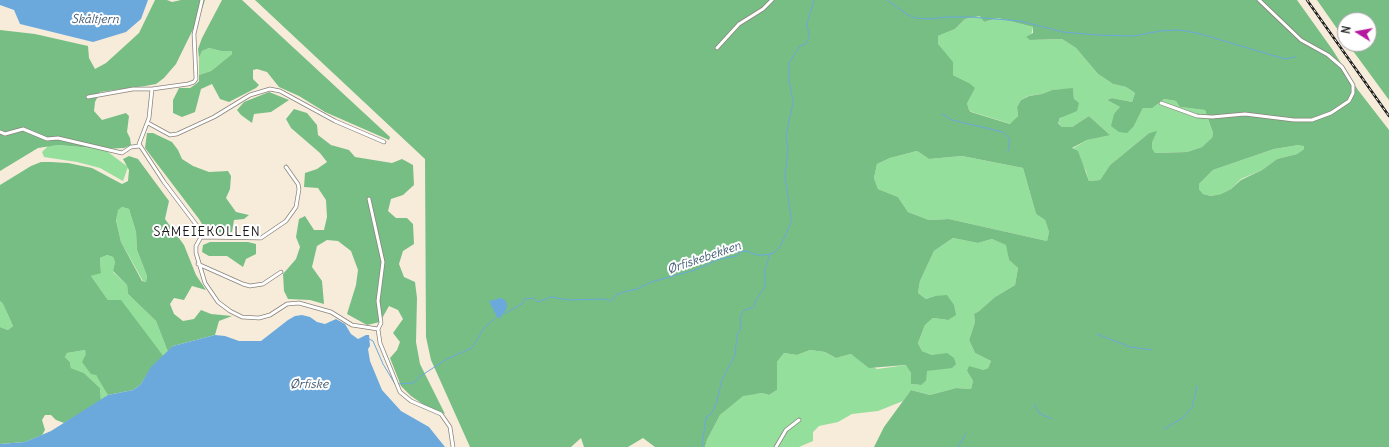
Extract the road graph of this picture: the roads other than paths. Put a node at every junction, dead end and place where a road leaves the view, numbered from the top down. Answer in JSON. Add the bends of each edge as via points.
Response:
{"nodes":[{"id":1,"x":202,"y":0,"type":"edge"},
{"id":2,"x":772,"y":0,"type":"edge"},
{"id":3,"x":1259,"y":0,"type":"edge"},
{"id":4,"x":717,"y":48,"type":"dead end"},
{"id":5,"x":152,"y":89,"type":"junction"},
{"id":6,"x":88,"y":97,"type":"dead end"},
{"id":7,"x":1161,"y":103,"type":"dead end"},
{"id":8,"x":148,"y":123,"type":"junction"},
{"id":9,"x":0,"y":132,"type":"edge"},
{"id":10,"x":384,"y":142,"type":"dead end"},
{"id":11,"x":140,"y":146,"type":"junction"},
{"id":12,"x":286,"y":167,"type":"dead end"},
{"id":13,"x":369,"y":199,"type":"dead end"},
{"id":14,"x":201,"y":237,"type":"junction"},
{"id":15,"x":198,"y":264,"type":"junction"},
{"id":16,"x":280,"y":272,"type":"dead end"},
{"id":17,"x":378,"y":329,"type":"junction"},
{"id":18,"x":799,"y":420,"type":"dead end"},
{"id":19,"x":453,"y":447,"type":"edge"},
{"id":20,"x":776,"y":447,"type":"edge"}],
"edges":[{"from":1,"to":5,"type":"street","via":[[194,34],[194,82]]},
{"from":2,"to":4,"type":"street","via":[[739,24]]},
{"from":3,"to":7,"type":"street","via":[[1301,40],[1328,55],[1342,67],[1353,85],[1349,101],[1312,120],[1244,114],[1197,116]]},
{"from":5,"to":6,"type":"street","via":[[133,89]]},
{"from":5,"to":8,"type":"street"},
{"from":8,"to":10,"type":"street","via":[[170,135],[177,134],[214,117],[250,95],[270,89],[280,91],[335,121]]},
{"from":8,"to":11,"type":"street"},
{"from":9,"to":11,"type":"street","via":[[5,134],[22,129],[47,140],[58,138],[122,153],[131,147]]},
{"from":11,"to":14,"type":"street","via":[[200,228]]},
{"from":12,"to":14,"type":"street","via":[[299,189],[296,207],[286,221],[261,238]]},
{"from":13,"to":17,"type":"street","via":[[383,262],[378,301],[381,323]]},
{"from":14,"to":15,"type":"street","via":[[195,250]]},
{"from":15,"to":16,"type":"street","via":[[250,286],[264,284]]},
{"from":15,"to":17,"type":"street","via":[[213,296],[238,316],[259,318],[270,315],[287,304],[299,303],[331,312],[352,325]]},
{"from":17,"to":19,"type":"street","via":[[380,343],[400,392],[412,401],[441,414],[450,427]]},
{"from":18,"to":20,"type":"street","via":[[786,430]]}]}
